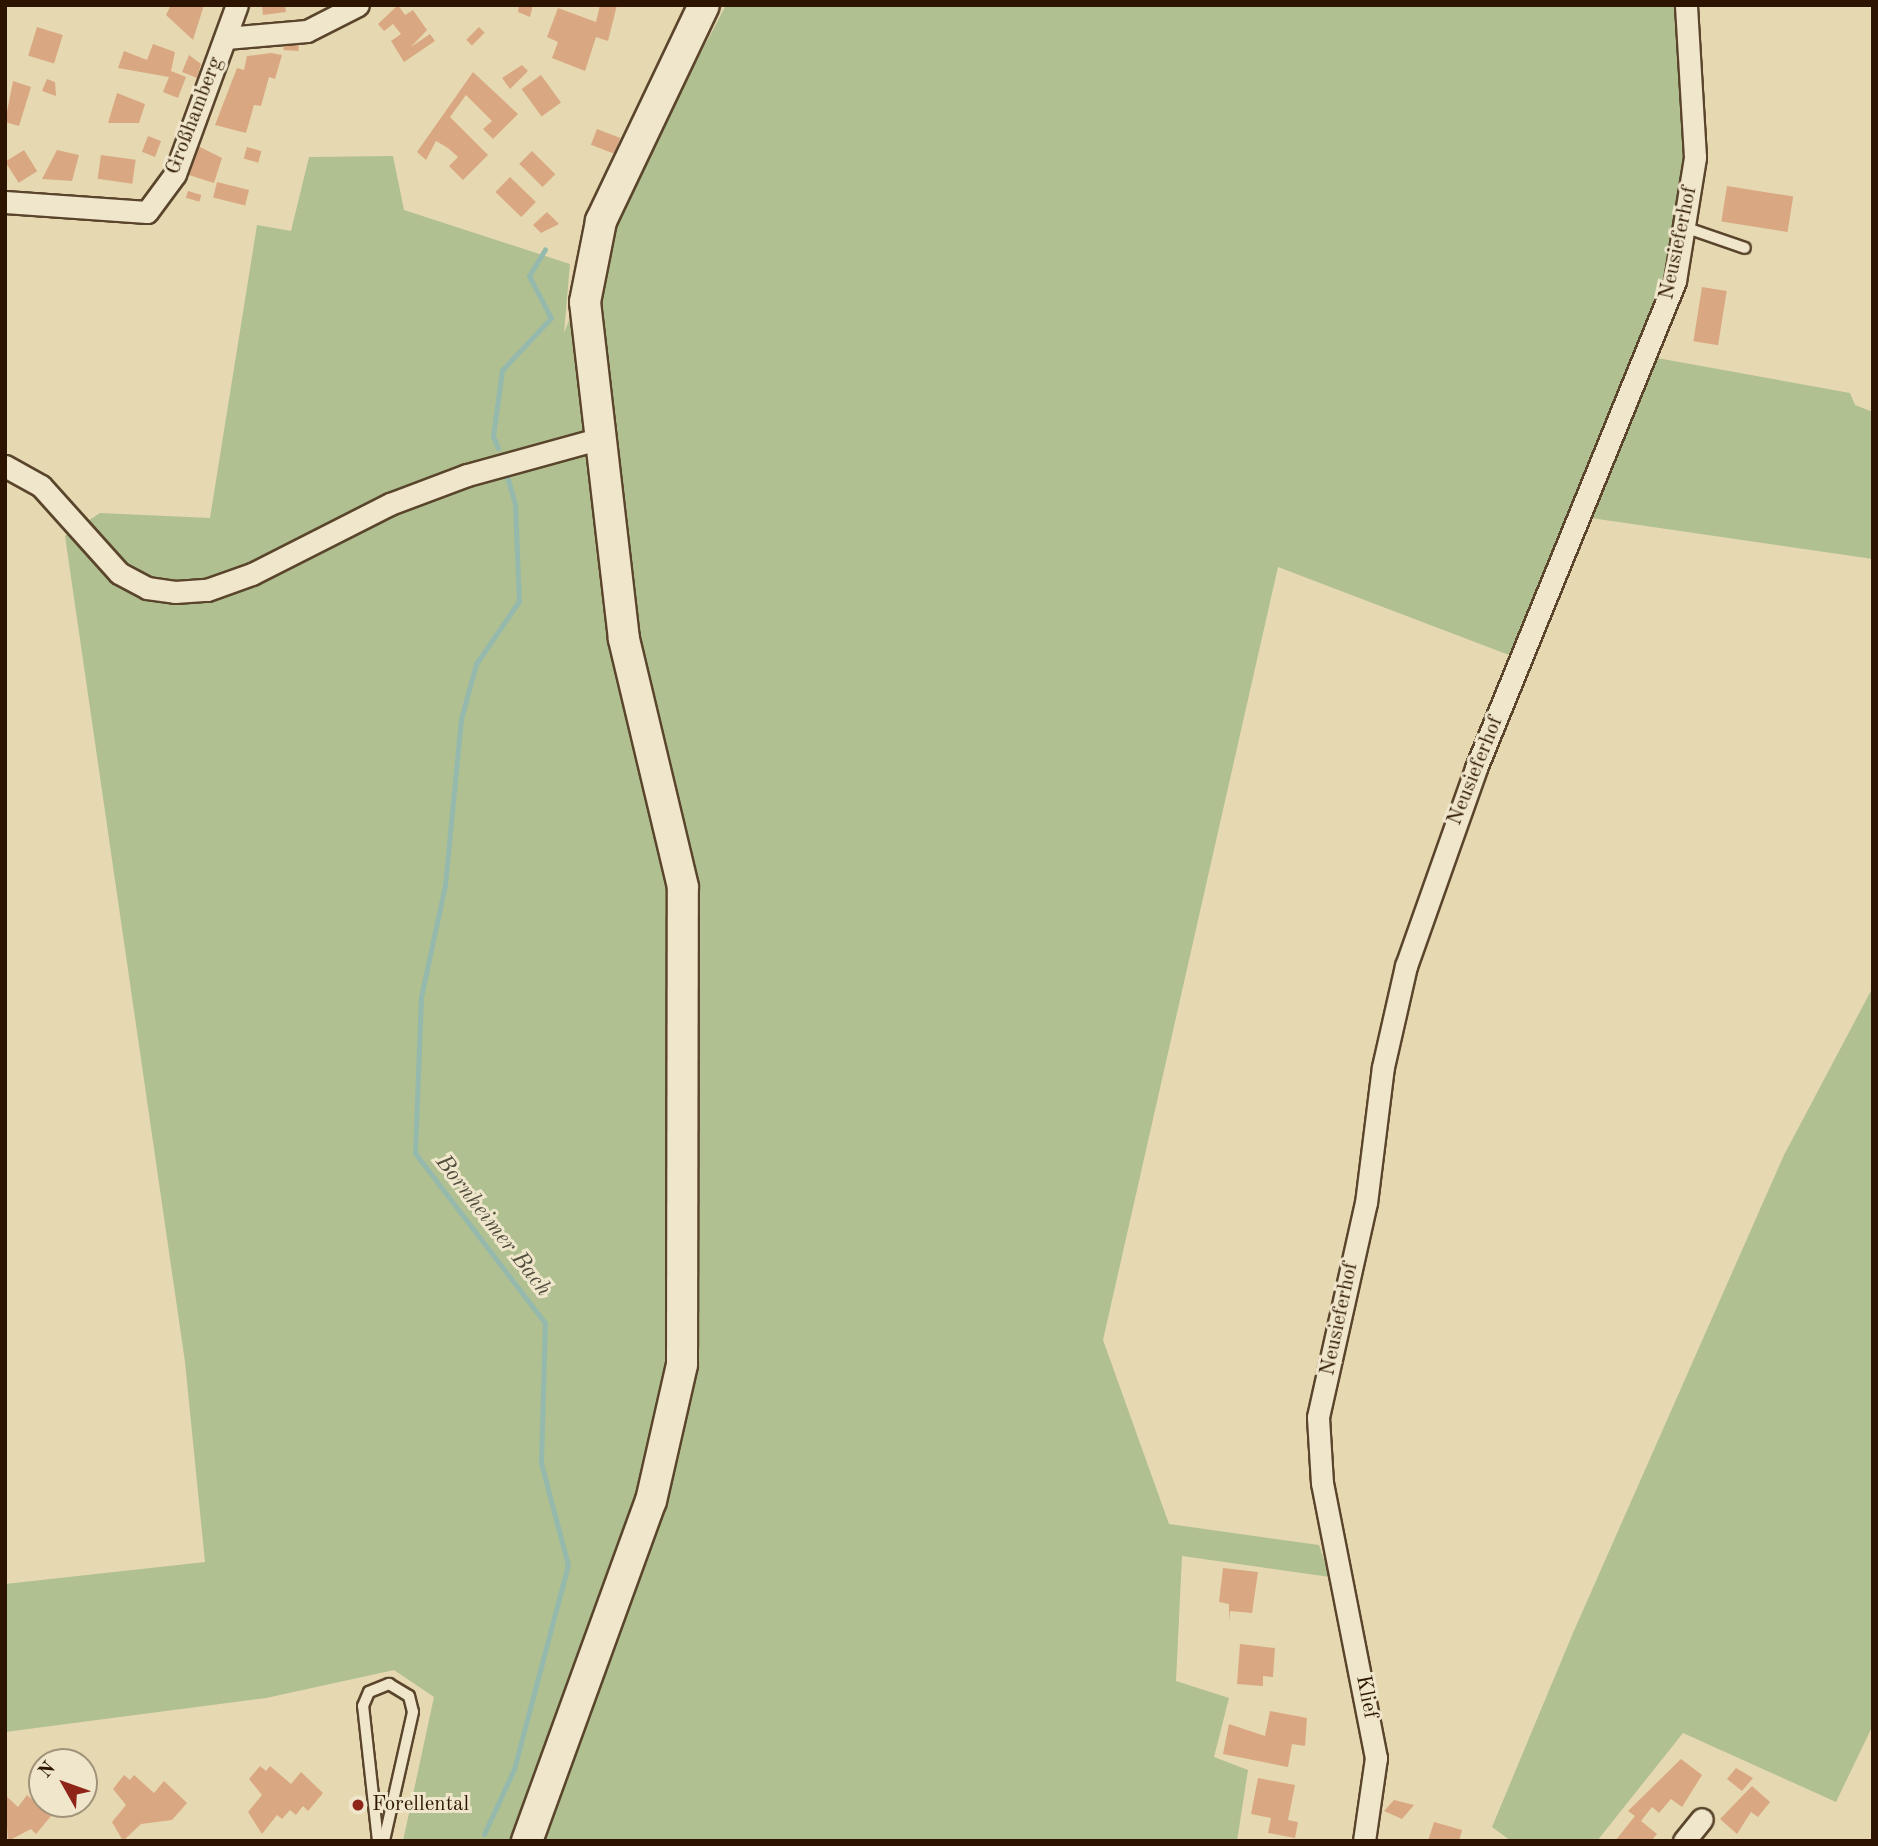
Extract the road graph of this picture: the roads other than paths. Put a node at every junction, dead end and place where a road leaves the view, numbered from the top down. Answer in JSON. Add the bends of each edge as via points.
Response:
{"nodes":[{"id":1,"x":237,"y":5,"type":"edge"},
{"id":2,"x":358,"y":5,"type":"edge"},
{"id":3,"x":704,"y":5,"type":"edge"},
{"id":4,"x":1686,"y":5,"type":"edge"},
{"id":5,"x":226,"y":38,"type":"junction"},
{"id":6,"x":5,"y":202,"type":"edge"},
{"id":7,"x":1687,"y":228,"type":"junction"},
{"id":8,"x":1745,"y":248,"type":"dead end"},
{"id":9,"x":598,"y":439,"type":"junction"},
{"id":10,"x":5,"y":466,"type":"edge"},
{"id":11,"x":1335,"y":1555,"type":"joint"},
{"id":12,"x":1702,"y":1819,"type":"dead end"},
{"id":13,"x":377,"y":1841,"type":"edge"},
{"id":14,"x":384,"y":1841,"type":"edge"},
{"id":15,"x":527,"y":1841,"type":"edge"},
{"id":16,"x":1364,"y":1841,"type":"edge"},
{"id":17,"x":1684,"y":1841,"type":"edge"}],
"edges":[{"from":1,"to":5,"type":"street","name":"Großhamberg"},
{"from":2,"to":5,"type":"street","name":"Großhamberg","via":[[307,31]]},
{"from":3,"to":9,"type":"street","via":[[590,252],[585,302]]},
{"from":4,"to":7,"type":"street","name":"Neusieferhof","via":[[1695,156]]},
{"from":5,"to":6,"type":"street","name":"Großhamberg","via":[[175,174],[147,212]]},
{"from":7,"to":8,"type":"lane"},
{"from":7,"to":11,"type":"street","name":"Neusieferhof","via":[[1655,338],[1476,768],[1405,966],[1383,1067],[1366,1203],[1318,1417]]},
{"from":9,"to":10,"type":"street","via":[[467,475],[390,504],[252,574],[207,590],[175,592],[147,588],[119,573],[41,486]]},
{"from":9,"to":15,"type":"street","via":[[624,639],[682,887],[682,1365],[651,1500]]},
{"from":11,"to":16,"type":"street","name":"Klief","via":[[1376,1758]]},
{"from":12,"to":17,"type":"street"},
{"from":13,"to":14,"type":"lane","via":[[363,1706],[369,1692],[389,1684],[409,1696],[413,1712]]}]}
